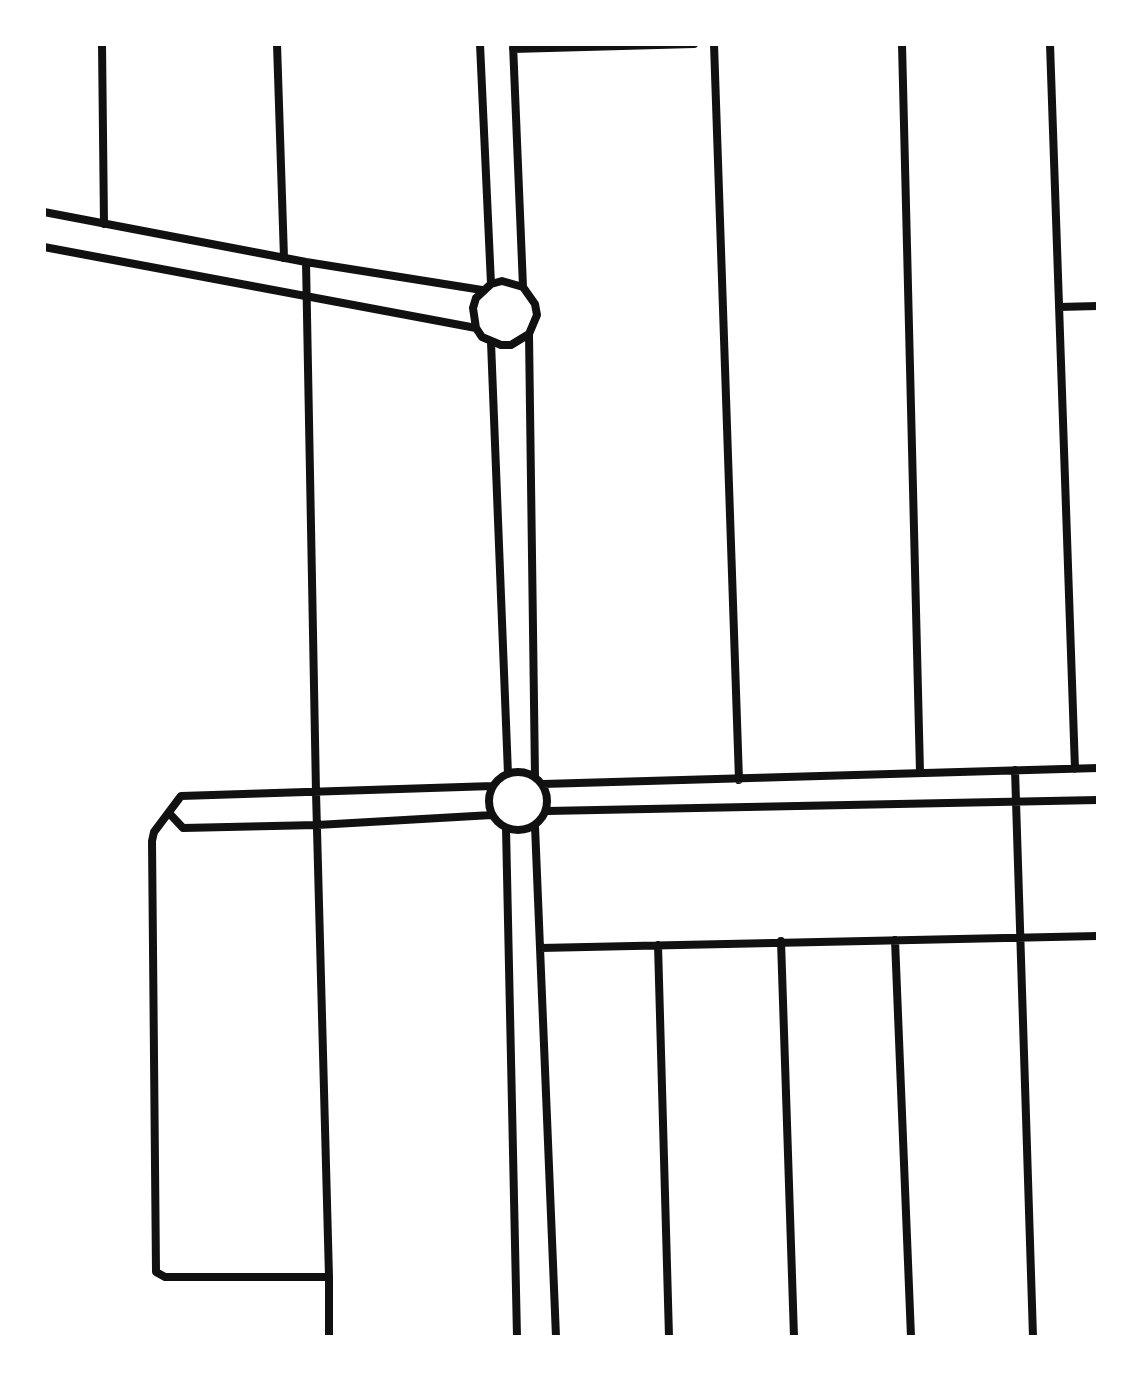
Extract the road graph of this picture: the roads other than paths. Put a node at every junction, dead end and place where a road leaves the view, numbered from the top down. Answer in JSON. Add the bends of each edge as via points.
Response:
{"nodes":[{"id":1,"x":102,"y":44,"type":"edge"},
{"id":2,"x":277,"y":44,"type":"edge"},
{"id":3,"x":480,"y":44,"type":"edge"},
{"id":4,"x":694,"y":44,"type":"edge"},
{"id":5,"x":714,"y":44,"type":"edge"},
{"id":6,"x":902,"y":44,"type":"edge"},
{"id":7,"x":1050,"y":44,"type":"edge"},
{"id":8,"x":513,"y":46,"type":"edge"},
{"id":9,"x":44,"y":212,"type":"edge"},
{"id":10,"x":104,"y":224,"type":"junction"},
{"id":11,"x":44,"y":247,"type":"edge"},
{"id":12,"x":284,"y":258,"type":"junction"},
{"id":13,"x":306,"y":262,"type":"junction"},
{"id":14,"x":491,"y":284,"type":"junction"},
{"id":15,"x":523,"y":287,"type":"junction"},
{"id":16,"x":482,"y":290,"type":"junction"},
{"id":17,"x":307,"y":297,"type":"junction"},
{"id":18,"x":1098,"y":306,"type":"edge"},
{"id":19,"x":1059,"y":307,"type":"junction"},
{"id":20,"x":476,"y":328,"type":"junction"},
{"id":21,"x":529,"y":334,"type":"junction"},
{"id":22,"x":491,"y":342,"type":"junction"},
{"id":23,"x":1098,"y":768,"type":"edge"},
{"id":24,"x":1075,"y":769,"type":"junction"},
{"id":25,"x":1015,"y":770,"type":"junction"},
{"id":26,"x":920,"y":772,"type":"junction"},
{"id":27,"x":508,"y":774,"type":"junction"},
{"id":28,"x":739,"y":780,"type":"junction"},
{"id":29,"x":539,"y":781,"type":"junction"},
{"id":30,"x":493,"y":786,"type":"junction"},
{"id":31,"x":316,"y":792,"type":"junction"},
{"id":32,"x":1098,"y":800,"type":"edge"},
{"id":33,"x":1016,"y":802,"type":"junction"},
{"id":34,"x":547,"y":811,"type":"junction"},
{"id":35,"x":169,"y":813,"type":"junction"},
{"id":36,"x":492,"y":815,"type":"junction"},
{"id":37,"x":317,"y":825,"type":"junction"},
{"id":38,"x":535,"y":826,"type":"junction"},
{"id":39,"x":506,"y":828,"type":"junction"},
{"id":40,"x":1098,"y":936,"type":"edge"},
{"id":41,"x":1022,"y":938,"type":"junction"},
{"id":42,"x":895,"y":940,"type":"junction"},
{"id":43,"x":781,"y":941,"type":"junction"},
{"id":44,"x":658,"y":945,"type":"junction"},
{"id":45,"x":540,"y":948,"type":"junction"},
{"id":46,"x":329,"y":1277,"type":"junction"},
{"id":47,"x":329,"y":1337,"type":"edge"},
{"id":48,"x":517,"y":1337,"type":"edge"},
{"id":49,"x":556,"y":1337,"type":"edge"},
{"id":50,"x":669,"y":1337,"type":"edge"},
{"id":51,"x":794,"y":1337,"type":"edge"},
{"id":52,"x":911,"y":1337,"type":"edge"},
{"id":53,"x":1033,"y":1337,"type":"edge"}],
"edges":[{"from":1,"to":10,"type":"street"},
{"from":2,"to":12,"type":"street"},
{"from":3,"to":14,"type":"street"},
{"from":4,"to":8,"type":"street"},
{"from":5,"to":28,"type":"street"},
{"from":6,"to":26,"type":"street"},
{"from":7,"to":19,"type":"street"},
{"from":8,"to":15,"type":"street"},
{"from":9,"to":10,"type":"street"},
{"from":10,"to":12,"type":"street"},
{"from":11,"to":17,"type":"street"},
{"from":12,"to":13,"type":"street"},
{"from":13,"to":16,"type":"street"},
{"from":13,"to":17,"type":"street"},
{"from":14,"to":15,"type":"street","via":[[502,281]]},
{"from":14,"to":16,"type":"street"},
{"from":15,"to":21,"type":"street","via":[[537,315]]},
{"from":16,"to":20,"type":"street","via":[[473,308]]},
{"from":17,"to":20,"type":"street"},
{"from":17,"to":31,"type":"street"},
{"from":18,"to":19,"type":"street"},
{"from":19,"to":24,"type":"street"},
{"from":20,"to":22,"type":"street"},
{"from":21,"to":22,"type":"street","via":[[511,345]]},
{"from":21,"to":29,"type":"street"},
{"from":22,"to":27,"type":"street"},
{"from":23,"to":24,"type":"street"},
{"from":24,"to":25,"type":"street"},
{"from":25,"to":26,"type":"street"},
{"from":25,"to":33,"type":"street"},
{"from":26,"to":28,"type":"street"},
{"from":27,"to":29,"type":"street","via":[[527,773]]},
{"from":27,"to":30,"type":"street"},
{"from":28,"to":29,"type":"street"},
{"from":29,"to":34,"type":"street","via":[[547,792]]},
{"from":30,"to":31,"type":"street"},
{"from":30,"to":36,"type":"street"},
{"from":31,"to":35,"type":"street","via":[[181,796]]},
{"from":31,"to":37,"type":"street"},
{"from":32,"to":33,"type":"street"},
{"from":33,"to":34,"type":"street"},
{"from":33,"to":41,"type":"street"},
{"from":34,"to":38,"type":"street"},
{"from":35,"to":37,"type":"street","via":[[183,828]]},
{"from":35,"to":46,"type":"street","via":[[152,841],[156,1272],[165,1277]]},
{"from":36,"to":37,"type":"street"},
{"from":36,"to":39,"type":"street"},
{"from":37,"to":46,"type":"street"},
{"from":38,"to":39,"type":"street"},
{"from":38,"to":45,"type":"street"},
{"from":39,"to":48,"type":"street"},
{"from":40,"to":41,"type":"street"},
{"from":41,"to":42,"type":"street"},
{"from":41,"to":53,"type":"street"},
{"from":42,"to":43,"type":"street"},
{"from":42,"to":52,"type":"street"},
{"from":43,"to":44,"type":"street"},
{"from":43,"to":51,"type":"street"},
{"from":44,"to":45,"type":"street"},
{"from":44,"to":50,"type":"street"},
{"from":45,"to":49,"type":"street"},
{"from":46,"to":47,"type":"street"}]}
